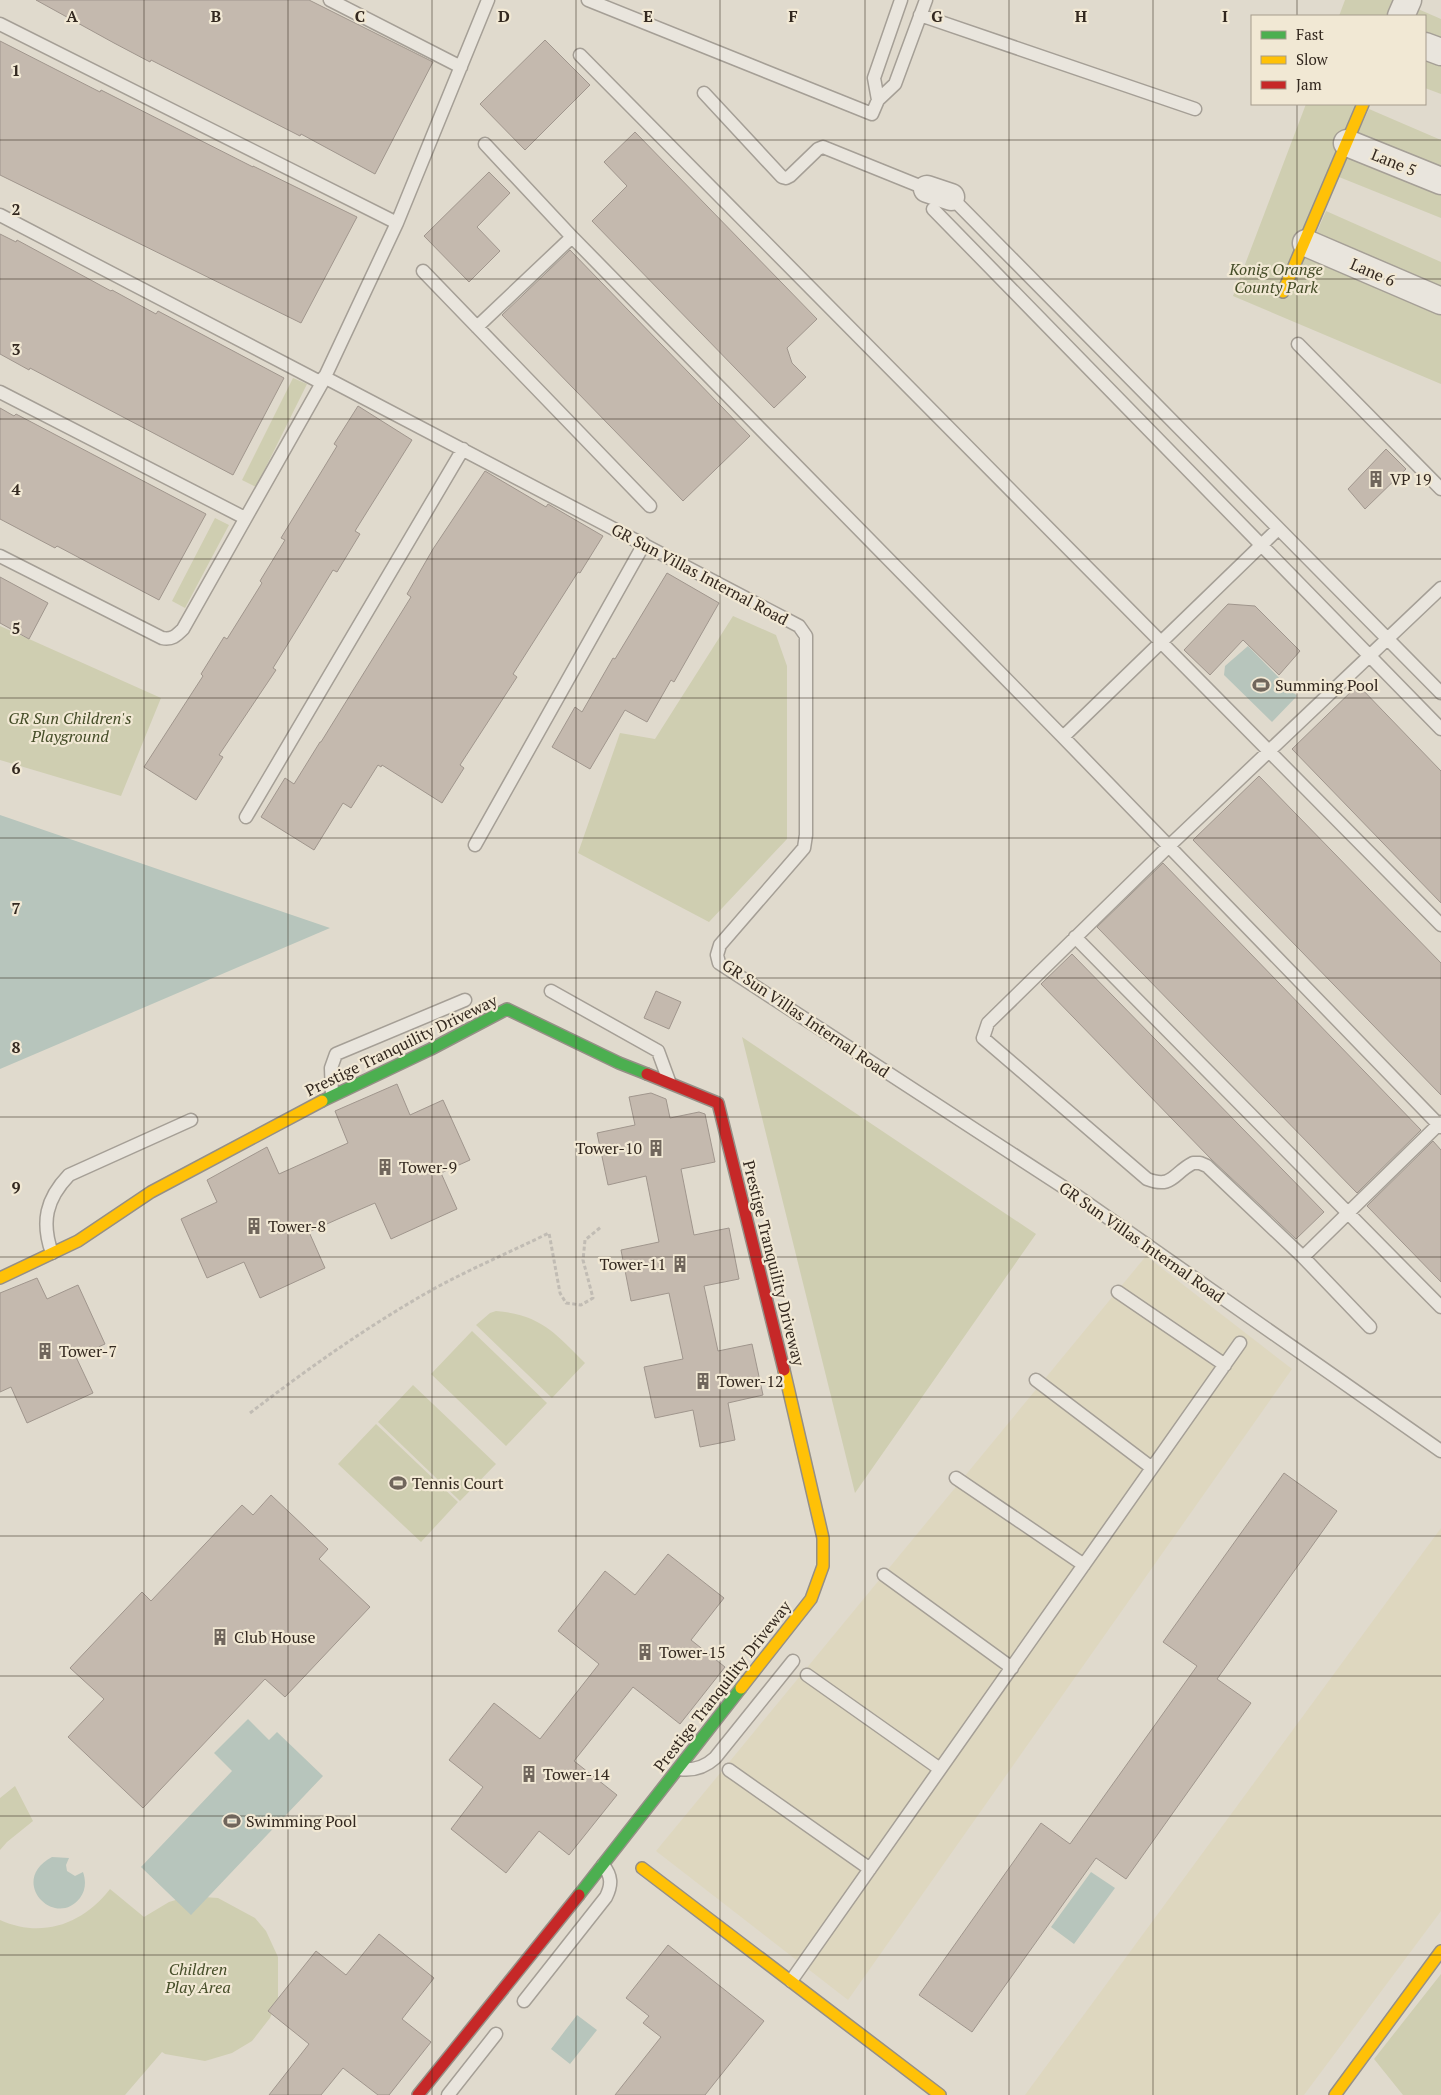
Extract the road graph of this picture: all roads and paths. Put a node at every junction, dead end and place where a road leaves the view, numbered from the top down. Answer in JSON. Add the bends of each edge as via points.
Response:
{"nodes":[{"id":1,"x":330,"y":0,"type":"edge"},
{"id":2,"x":488,"y":0,"type":"edge"},
{"id":3,"x":588,"y":0,"type":"edge"},
{"id":4,"x":901,"y":0,"type":"edge"},
{"id":5,"x":926,"y":0,"type":"edge"},
{"id":6,"x":1408,"y":0,"type":"edge"},
{"id":7,"x":920,"y":15,"type":"junction"},
{"id":8,"x":1401,"y":15,"type":"edge"},
{"id":9,"x":0,"y":24,"type":"edge"},
{"id":10,"x":1426,"y":46,"type":"edge"},
{"id":11,"x":1441,"y":52,"type":"edge"},
{"id":12,"x":580,"y":55,"type":"dead end"},
{"id":13,"x":461,"y":66,"type":"junction"},
{"id":14,"x":704,"y":93,"type":"dead end"},
{"id":15,"x":878,"y":100,"type":"junction"},
{"id":16,"x":1363,"y":105,"type":"edge"},
{"id":17,"x":1195,"y":109,"type":"dead end"},
{"id":18,"x":1347,"y":142,"type":"junction"},
{"id":19,"x":485,"y":144,"type":"dead end"},
{"id":20,"x":1441,"y":181,"type":"edge"},
{"id":21,"x":937,"y":198,"type":"junction"},
{"id":22,"x":0,"y":216,"type":"edge"},
{"id":23,"x":397,"y":223,"type":"junction"},
{"id":24,"x":572,"y":237,"type":"junction"},
{"id":25,"x":1306,"y":243,"type":"junction"},
{"id":26,"x":423,"y":272,"type":"dead end"},
{"id":27,"x":1283,"y":292,"type":"dead end"},
{"id":28,"x":1441,"y":302,"type":"edge"},
{"id":29,"x":1079,"y":326,"type":"junction"},
{"id":30,"x":477,"y":327,"type":"junction"},
{"id":31,"x":1063,"y":343,"type":"junction"},
{"id":32,"x":1298,"y":344,"type":"dead end"},
{"id":33,"x":323,"y":380,"type":"junction"},
{"id":34,"x":0,"y":392,"type":"edge"},
{"id":35,"x":463,"y":449,"type":"junction"},
{"id":36,"x":1441,"y":489,"type":"edge"},
{"id":37,"x":650,"y":506,"type":"dead end"},
{"id":38,"x":245,"y":518,"type":"junction"},
{"id":39,"x":1278,"y":529,"type":"junction"},
{"id":40,"x":644,"y":544,"type":"junction"},
{"id":41,"x":1261,"y":546,"type":"junction"},
{"id":42,"x":0,"y":556,"type":"edge"},
{"id":43,"x":1441,"y":588,"type":"edge"},
{"id":44,"x":1388,"y":639,"type":"junction"},
{"id":45,"x":1163,"y":642,"type":"junction"},
{"id":46,"x":1370,"y":656,"type":"junction"},
{"id":47,"x":1441,"y":692,"type":"edge"},
{"id":48,"x":1441,"y":729,"type":"edge"},
{"id":49,"x":1063,"y":737,"type":"junction"},
{"id":50,"x":1270,"y":752,"type":"junction"},
{"id":51,"x":246,"y":817,"type":"dead end"},
{"id":52,"x":475,"y":845,"type":"dead end"},
{"id":53,"x":1169,"y":846,"type":"junction"},
{"id":54,"x":1441,"y":925,"type":"edge"},
{"id":55,"x":1075,"y":936,"type":"junction"},
{"id":56,"x":551,"y":991,"type":"dead end"},
{"id":57,"x":465,"y":1000,"type":"dead end"},
{"id":58,"x":669,"y":1082,"type":"junction"},
{"id":59,"x":332,"y":1095,"type":"junction"},
{"id":60,"x":191,"y":1120,"type":"dead end"},
{"id":61,"x":1440,"y":1125,"type":"edge"},
{"id":62,"x":1348,"y":1214,"type":"junction"},
{"id":63,"x":601,"y":1227,"type":"dead end"},
{"id":64,"x":52,"y":1253,"type":"junction"},
{"id":65,"x":1303,"y":1257,"type":"junction"},
{"id":66,"x":0,"y":1278,"type":"edge"},
{"id":67,"x":1118,"y":1292,"type":"dead end"},
{"id":68,"x":1441,"y":1308,"type":"edge"},
{"id":69,"x":1370,"y":1327,"type":"dead end"},
{"id":70,"x":1240,"y":1343,"type":"dead end"},
{"id":71,"x":1225,"y":1365,"type":"junction"},
{"id":72,"x":1036,"y":1380,"type":"dead end"},
{"id":73,"x":250,"y":1413,"type":"dead end"},
{"id":74,"x":1441,"y":1450,"type":"edge"},
{"id":75,"x":1152,"y":1468,"type":"junction"},
{"id":76,"x":956,"y":1478,"type":"dead end"},
{"id":77,"x":1084,"y":1566,"type":"junction"},
{"id":78,"x":884,"y":1575,"type":"dead end"},
{"id":79,"x":792,"y":1661,"type":"dead end"},
{"id":80,"x":1012,"y":1668,"type":"junction"},
{"id":81,"x":807,"y":1675,"type":"dead end"},
{"id":82,"x":679,"y":1768,"type":"junction"},
{"id":83,"x":940,"y":1769,"type":"junction"},
{"id":84,"x":730,"y":1770,"type":"dead end"},
{"id":85,"x":604,"y":1866,"type":"junction"},
{"id":86,"x":642,"y":1868,"type":"dead end"},
{"id":87,"x":870,"y":1869,"type":"junction"},
{"id":88,"x":1441,"y":1951,"type":"edge"},
{"id":89,"x":791,"y":1981,"type":"junction"},
{"id":90,"x":524,"y":2001,"type":"dead end"},
{"id":91,"x":496,"y":2034,"type":"dead end"},
{"id":92,"x":418,"y":2095,"type":"edge"},
{"id":93,"x":448,"y":2095,"type":"edge"},
{"id":94,"x":940,"y":2095,"type":"edge"},
{"id":95,"x":1334,"y":2095,"type":"edge"}],
"edges":[{"from":1,"to":13,"type":"lane"},
{"from":2,"to":13,"type":"lane"},
{"from":3,"to":15,"type":"lane","via":[[872,114]]},
{"from":4,"to":15,"type":"lane","via":[[874,78]]},
{"from":5,"to":7,"type":"lane"},
{"from":6,"to":8,"type":"street"},
{"from":7,"to":15,"type":"lane","via":[[895,84]]},
{"from":7,"to":17,"type":"lane"},
{"from":9,"to":23,"type":"lane"},
{"from":10,"to":11,"type":"street"},
{"from":12,"to":45,"type":"lane"},
{"from":13,"to":23,"type":"lane"},
{"from":14,"to":21,"type":"lane","via":[[782,177],[790,176],[823,147]]},
{"from":16,"to":18,"type":"street"},
{"from":18,"to":20,"type":"street","name":"Lane 5"},
{"from":18,"to":25,"type":"street"},
{"from":19,"to":24,"type":"lane"},
{"from":21,"to":29,"type":"lane"},
{"from":21,"to":31,"type":"lane"},
{"from":22,"to":33,"type":"lane","name":"GR Sun Villas Internal Road"},
{"from":23,"to":33,"type":"lane"},
{"from":24,"to":30,"type":"lane"},
{"from":24,"to":49,"type":"lane"},
{"from":25,"to":27,"type":"street"},
{"from":25,"to":28,"type":"street","name":"Lane 6"},
{"from":26,"to":30,"type":"lane"},
{"from":29,"to":31,"type":"lane"},
{"from":29,"to":39,"type":"lane"},
{"from":30,"to":37,"type":"lane"},
{"from":31,"to":41,"type":"lane"},
{"from":32,"to":36,"type":"lane"},
{"from":33,"to":35,"type":"lane","name":"GR Sun Villas Internal Road"},
{"from":33,"to":38,"type":"lane"},
{"from":34,"to":38,"type":"lane"},
{"from":35,"to":40,"type":"lane","name":"GR Sun Villas Internal Road"},
{"from":35,"to":51,"type":"lane"},
{"from":38,"to":42,"type":"lane","via":[[183,629],[176,637],[168,639]]},
{"from":39,"to":41,"type":"lane"},
{"from":39,"to":44,"type":"lane"},
{"from":40,"to":52,"type":"lane"},
{"from":40,"to":74,"type":"lane","name":"GR Sun Villas Internal Road","via":[[799,626],[806,636],[804,848],[720,945],[719,964],[1077,1196]]},
{"from":41,"to":45,"type":"lane"},
{"from":41,"to":46,"type":"lane"},
{"from":43,"to":44,"type":"lane"},
{"from":44,"to":46,"type":"lane"},
{"from":44,"to":47,"type":"lane"},
{"from":45,"to":49,"type":"lane"},
{"from":45,"to":50,"type":"lane"},
{"from":46,"to":48,"type":"lane"},
{"from":46,"to":50,"type":"lane"},
{"from":49,"to":53,"type":"lane"},
{"from":50,"to":53,"type":"lane"},
{"from":50,"to":54,"type":"lane"},
{"from":53,"to":55,"type":"lane"},
{"from":53,"to":61,"type":"lane"},
{"from":55,"to":62,"type":"lane"},
{"from":55,"to":65,"type":"lane","via":[[988,1023],[986,1042],[1147,1179],[1156,1183],[1172,1181],[1193,1163],[1207,1166]]},
{"from":56,"to":58,"type":"lane","via":[[658,1051]]},
{"from":57,"to":59,"type":"lane","via":[[336,1054],[331,1068]]},
{"from":58,"to":59,"type":"street","name":"Prestige Tranquility Driveway","via":[[619,1063],[507,1009]]},
{"from":58,"to":82,"type":"street","name":"Prestige Tranquility Driveway","via":[[718,1103],[823,1538],[823,1566],[811,1599]]},
{"from":59,"to":64,"type":"street","name":"Prestige Tranquility Driveway","via":[[151,1192],[78,1241]]},
{"from":60,"to":64,"type":"lane","via":[[69,1175],[58,1186],[47,1214],[46,1228]]},
{"from":61,"to":62,"type":"lane"},
{"from":62,"to":65,"type":"lane"},
{"from":62,"to":68,"type":"lane"},
{"from":63,"to":73,"type":"path","via":[[585,1240],[583,1260],[593,1298],[581,1304],[566,1303],[560,1293],[549,1233],[440,1286],[388,1316],[294,1379]]},
{"from":64,"to":66,"type":"street","name":"Prestige Tranquility Driveway"},
{"from":65,"to":69,"type":"lane"},
{"from":67,"to":71,"type":"lane"},
{"from":70,"to":71,"type":"lane"},
{"from":71,"to":75,"type":"lane"},
{"from":72,"to":75,"type":"lane"},
{"from":75,"to":77,"type":"lane"},
{"from":76,"to":77,"type":"lane"},
{"from":77,"to":80,"type":"lane"},
{"from":78,"to":80,"type":"lane"},
{"from":79,"to":82,"type":"lane","via":[[716,1758],[702,1768]]},
{"from":80,"to":83,"type":"lane"},
{"from":81,"to":83,"type":"lane"},
{"from":82,"to":85,"type":"street","name":"Prestige Tranquility Driveway"},
{"from":83,"to":87,"type":"lane"},
{"from":84,"to":87,"type":"lane"},
{"from":85,"to":90,"type":"lane","via":[[611,1881],[606,1896]]},
{"from":85,"to":92,"type":"street","name":"Prestige Tranquility Driveway"},
{"from":86,"to":89,"type":"street"},
{"from":87,"to":89,"type":"lane"},
{"from":88,"to":95,"type":"street"},
{"from":89,"to":94,"type":"street"},
{"from":91,"to":93,"type":"lane"}]}
